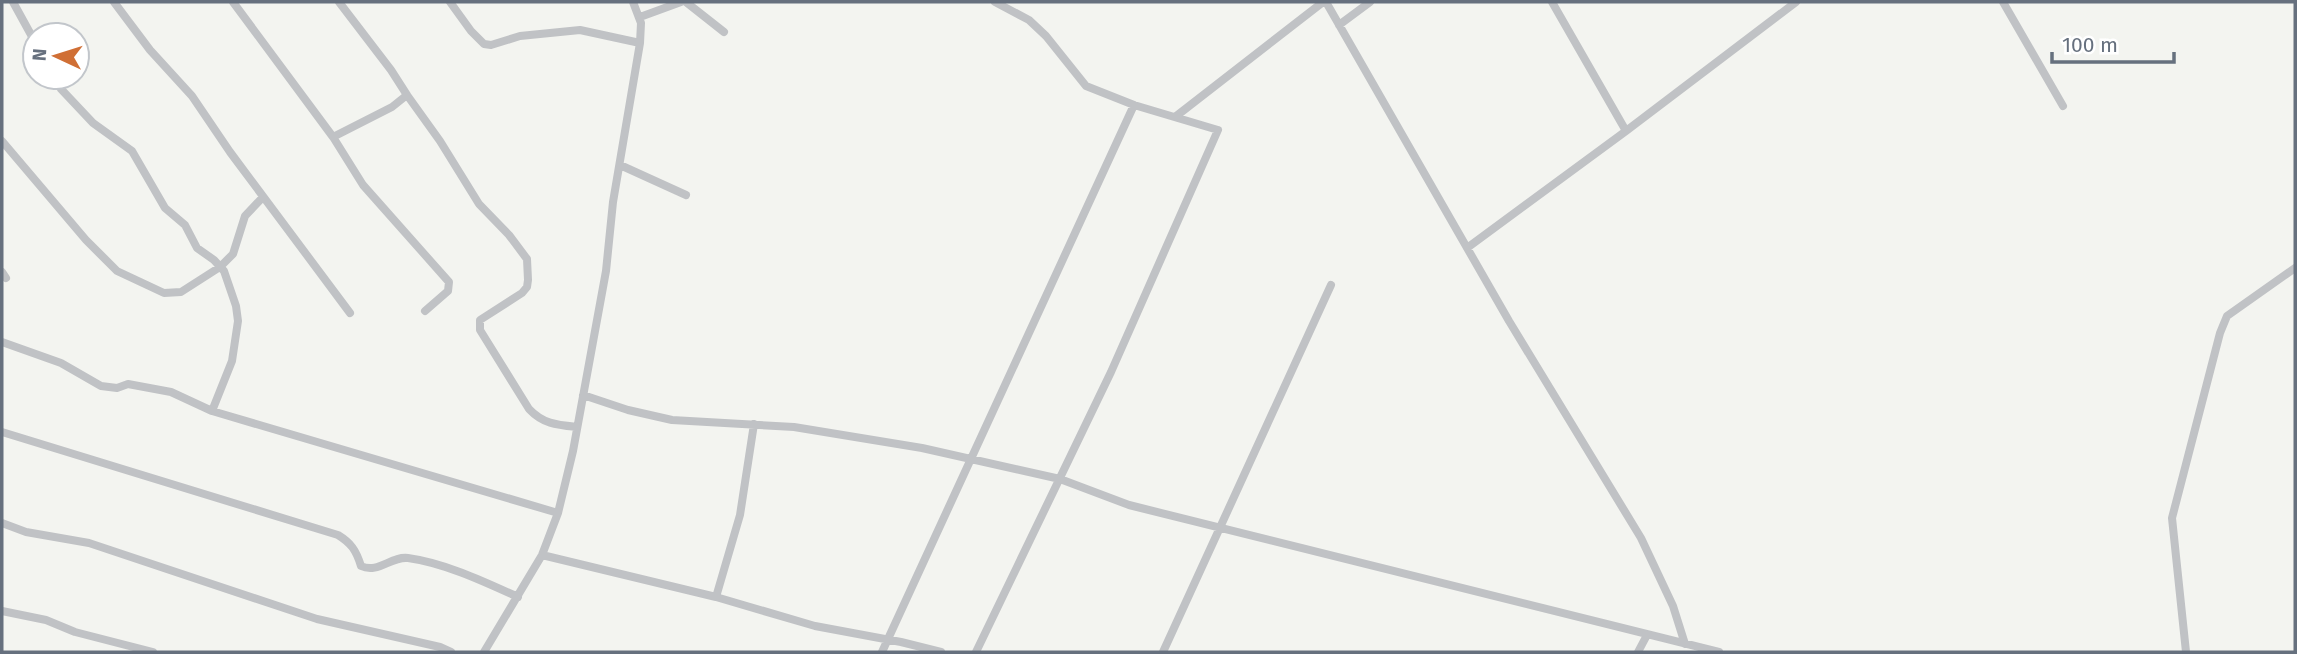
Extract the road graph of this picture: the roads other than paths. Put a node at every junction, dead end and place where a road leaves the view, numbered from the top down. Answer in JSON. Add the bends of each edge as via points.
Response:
{"nodes":[{"id":1,"x":13,"y":2,"type":"edge"},
{"id":2,"x":114,"y":2,"type":"edge"},
{"id":3,"x":233,"y":2,"type":"edge"},
{"id":4,"x":340,"y":2,"type":"edge"},
{"id":5,"x":450,"y":2,"type":"edge"},
{"id":6,"x":634,"y":2,"type":"edge"},
{"id":7,"x":683,"y":2,"type":"edge"},
{"id":8,"x":995,"y":2,"type":"edge"},
{"id":9,"x":1324,"y":2,"type":"edge"},
{"id":10,"x":1370,"y":2,"type":"edge"},
{"id":11,"x":1552,"y":2,"type":"edge"},
{"id":12,"x":1796,"y":2,"type":"edge"},
{"id":13,"x":2003,"y":2,"type":"edge"},
{"id":14,"x":640,"y":18,"type":"junction"},
{"id":15,"x":23,"y":21,"type":"edge"},
{"id":16,"x":1339,"y":25,"type":"junction"},
{"id":17,"x":724,"y":32,"type":"dead end"},
{"id":18,"x":640,"y":43,"type":"junction"},
{"id":19,"x":63,"y":91,"type":"edge"},
{"id":20,"x":407,"y":95,"type":"junction"},
{"id":21,"x":1133,"y":105,"type":"junction"},
{"id":22,"x":2063,"y":106,"type":"dead end"},
{"id":23,"x":1175,"y":117,"type":"junction"},
{"id":24,"x":1626,"y":131,"type":"junction"},
{"id":25,"x":333,"y":137,"type":"junction"},
{"id":26,"x":2,"y":141,"type":"edge"},
{"id":27,"x":620,"y":166,"type":"junction"},
{"id":28,"x":686,"y":195,"type":"dead end"},
{"id":29,"x":263,"y":197,"type":"junction"},
{"id":30,"x":1467,"y":248,"type":"junction"},
{"id":31,"x":220,"y":267,"type":"junction"},
{"id":32,"x":2295,"y":268,"type":"edge"},
{"id":33,"x":1331,"y":285,"type":"dead end"},
{"id":34,"x":425,"y":310,"type":"dead end"},
{"id":35,"x":350,"y":313,"type":"dead end"},
{"id":36,"x":2,"y":342,"type":"edge"},
{"id":37,"x":583,"y":395,"type":"junction"},
{"id":38,"x":212,"y":411,"type":"junction"},
{"id":39,"x":754,"y":424,"type":"junction"},
{"id":40,"x":578,"y":427,"type":"junction"},
{"id":41,"x":2,"y":432,"type":"edge"},
{"id":42,"x":970,"y":460,"type":"junction"},
{"id":43,"x":1060,"y":479,"type":"junction"},
{"id":44,"x":558,"y":513,"type":"junction"},
{"id":45,"x":2,"y":523,"type":"edge"},
{"id":46,"x":1221,"y":528,"type":"junction"},
{"id":47,"x":542,"y":555,"type":"junction"},
{"id":48,"x":518,"y":597,"type":"junction"},
{"id":49,"x":716,"y":597,"type":"junction"},
{"id":50,"x":2,"y":611,"type":"edge"},
{"id":51,"x":1647,"y":635,"type":"junction"},
{"id":52,"x":888,"y":639,"type":"junction"},
{"id":53,"x":1685,"y":644,"type":"junction"},
{"id":54,"x":153,"y":652,"type":"edge"},
{"id":55,"x":452,"y":652,"type":"edge"},
{"id":56,"x":484,"y":652,"type":"edge"},
{"id":57,"x":882,"y":652,"type":"edge"},
{"id":58,"x":941,"y":652,"type":"edge"},
{"id":59,"x":976,"y":652,"type":"edge"},
{"id":60,"x":1163,"y":652,"type":"edge"},
{"id":61,"x":1638,"y":652,"type":"edge"},
{"id":62,"x":1719,"y":652,"type":"edge"},
{"id":63,"x":2186,"y":652,"type":"edge"}],
"edges":[{"from":1,"to":15,"type":"street"},
{"from":2,"to":29,"type":"street","via":[[192,96]]},
{"from":3,"to":25,"type":"street"},
{"from":4,"to":20,"type":"street"},
{"from":5,"to":18,"type":"street","via":[[485,44],[580,30]]},
{"from":6,"to":14,"type":"street"},
{"from":7,"to":14,"type":"street"},
{"from":7,"to":17,"type":"street"},
{"from":8,"to":21,"type":"street","via":[[1029,20],[1086,86]]},
{"from":9,"to":16,"type":"street"},
{"from":9,"to":23,"type":"street"},
{"from":10,"to":16,"type":"street"},
{"from":11,"to":24,"type":"street"},
{"from":12,"to":24,"type":"street"},
{"from":13,"to":22,"type":"street"},
{"from":14,"to":18,"type":"street"},
{"from":16,"to":30,"type":"street"},
{"from":18,"to":27,"type":"street"},
{"from":19,"to":31,"type":"street","via":[[93,123],[132,151],[165,208],[186,225],[197,248]]},
{"from":20,"to":25,"type":"street"},
{"from":20,"to":40,"type":"street","via":[[479,204],[527,259],[527,287],[480,320],[480,330],[537,418]]},
{"from":21,"to":23,"type":"street"},
{"from":21,"to":42,"type":"street"},
{"from":23,"to":43,"type":"street","via":[[1217,130]]},
{"from":24,"to":30,"type":"street"},
{"from":25,"to":34,"type":"street","via":[[363,185],[449,282],[448,291]]},
{"from":26,"to":31,"type":"street","via":[[117,271],[164,293],[181,292]]},
{"from":27,"to":28,"type":"street"},
{"from":27,"to":37,"type":"street"},
{"from":29,"to":31,"type":"street","via":[[245,216],[233,254]]},
{"from":29,"to":35,"type":"street"},
{"from":30,"to":53,"type":"street","via":[[1641,538]]},
{"from":31,"to":38,"type":"street","via":[[230,285],[238,321],[232,361]]},
{"from":32,"to":63,"type":"street","via":[[2227,316],[2220,333],[2172,518]]},
{"from":33,"to":46,"type":"street"},
{"from":36,"to":38,"type":"street","via":[[61,363],[101,386],[128,384],[171,392]]},
{"from":37,"to":39,"type":"street","via":[[673,420]]},
{"from":37,"to":40,"type":"street"},
{"from":38,"to":44,"type":"street"},
{"from":39,"to":42,"type":"street","via":[[922,448]]},
{"from":39,"to":49,"type":"street","via":[[740,515]]},
{"from":40,"to":44,"type":"street"},
{"from":41,"to":48,"type":"street","via":[[338,535],[350,542],[361,566],[368,569],[407,558],[466,574]]},
{"from":42,"to":43,"type":"street"},
{"from":42,"to":52,"type":"street"},
{"from":43,"to":46,"type":"street","via":[[1129,505]]},
{"from":43,"to":59,"type":"street"},
{"from":44,"to":47,"type":"street"},
{"from":45,"to":55,"type":"street","via":[[89,544],[317,619]]},
{"from":46,"to":51,"type":"street"},
{"from":46,"to":60,"type":"street"},
{"from":47,"to":48,"type":"street"},
{"from":47,"to":49,"type":"street"},
{"from":48,"to":56,"type":"street"},
{"from":49,"to":52,"type":"street","via":[[815,626]]},
{"from":50,"to":54,"type":"street"},
{"from":51,"to":53,"type":"street"},
{"from":51,"to":61,"type":"street"},
{"from":52,"to":57,"type":"street"},
{"from":52,"to":58,"type":"street"},
{"from":53,"to":62,"type":"street"}]}
